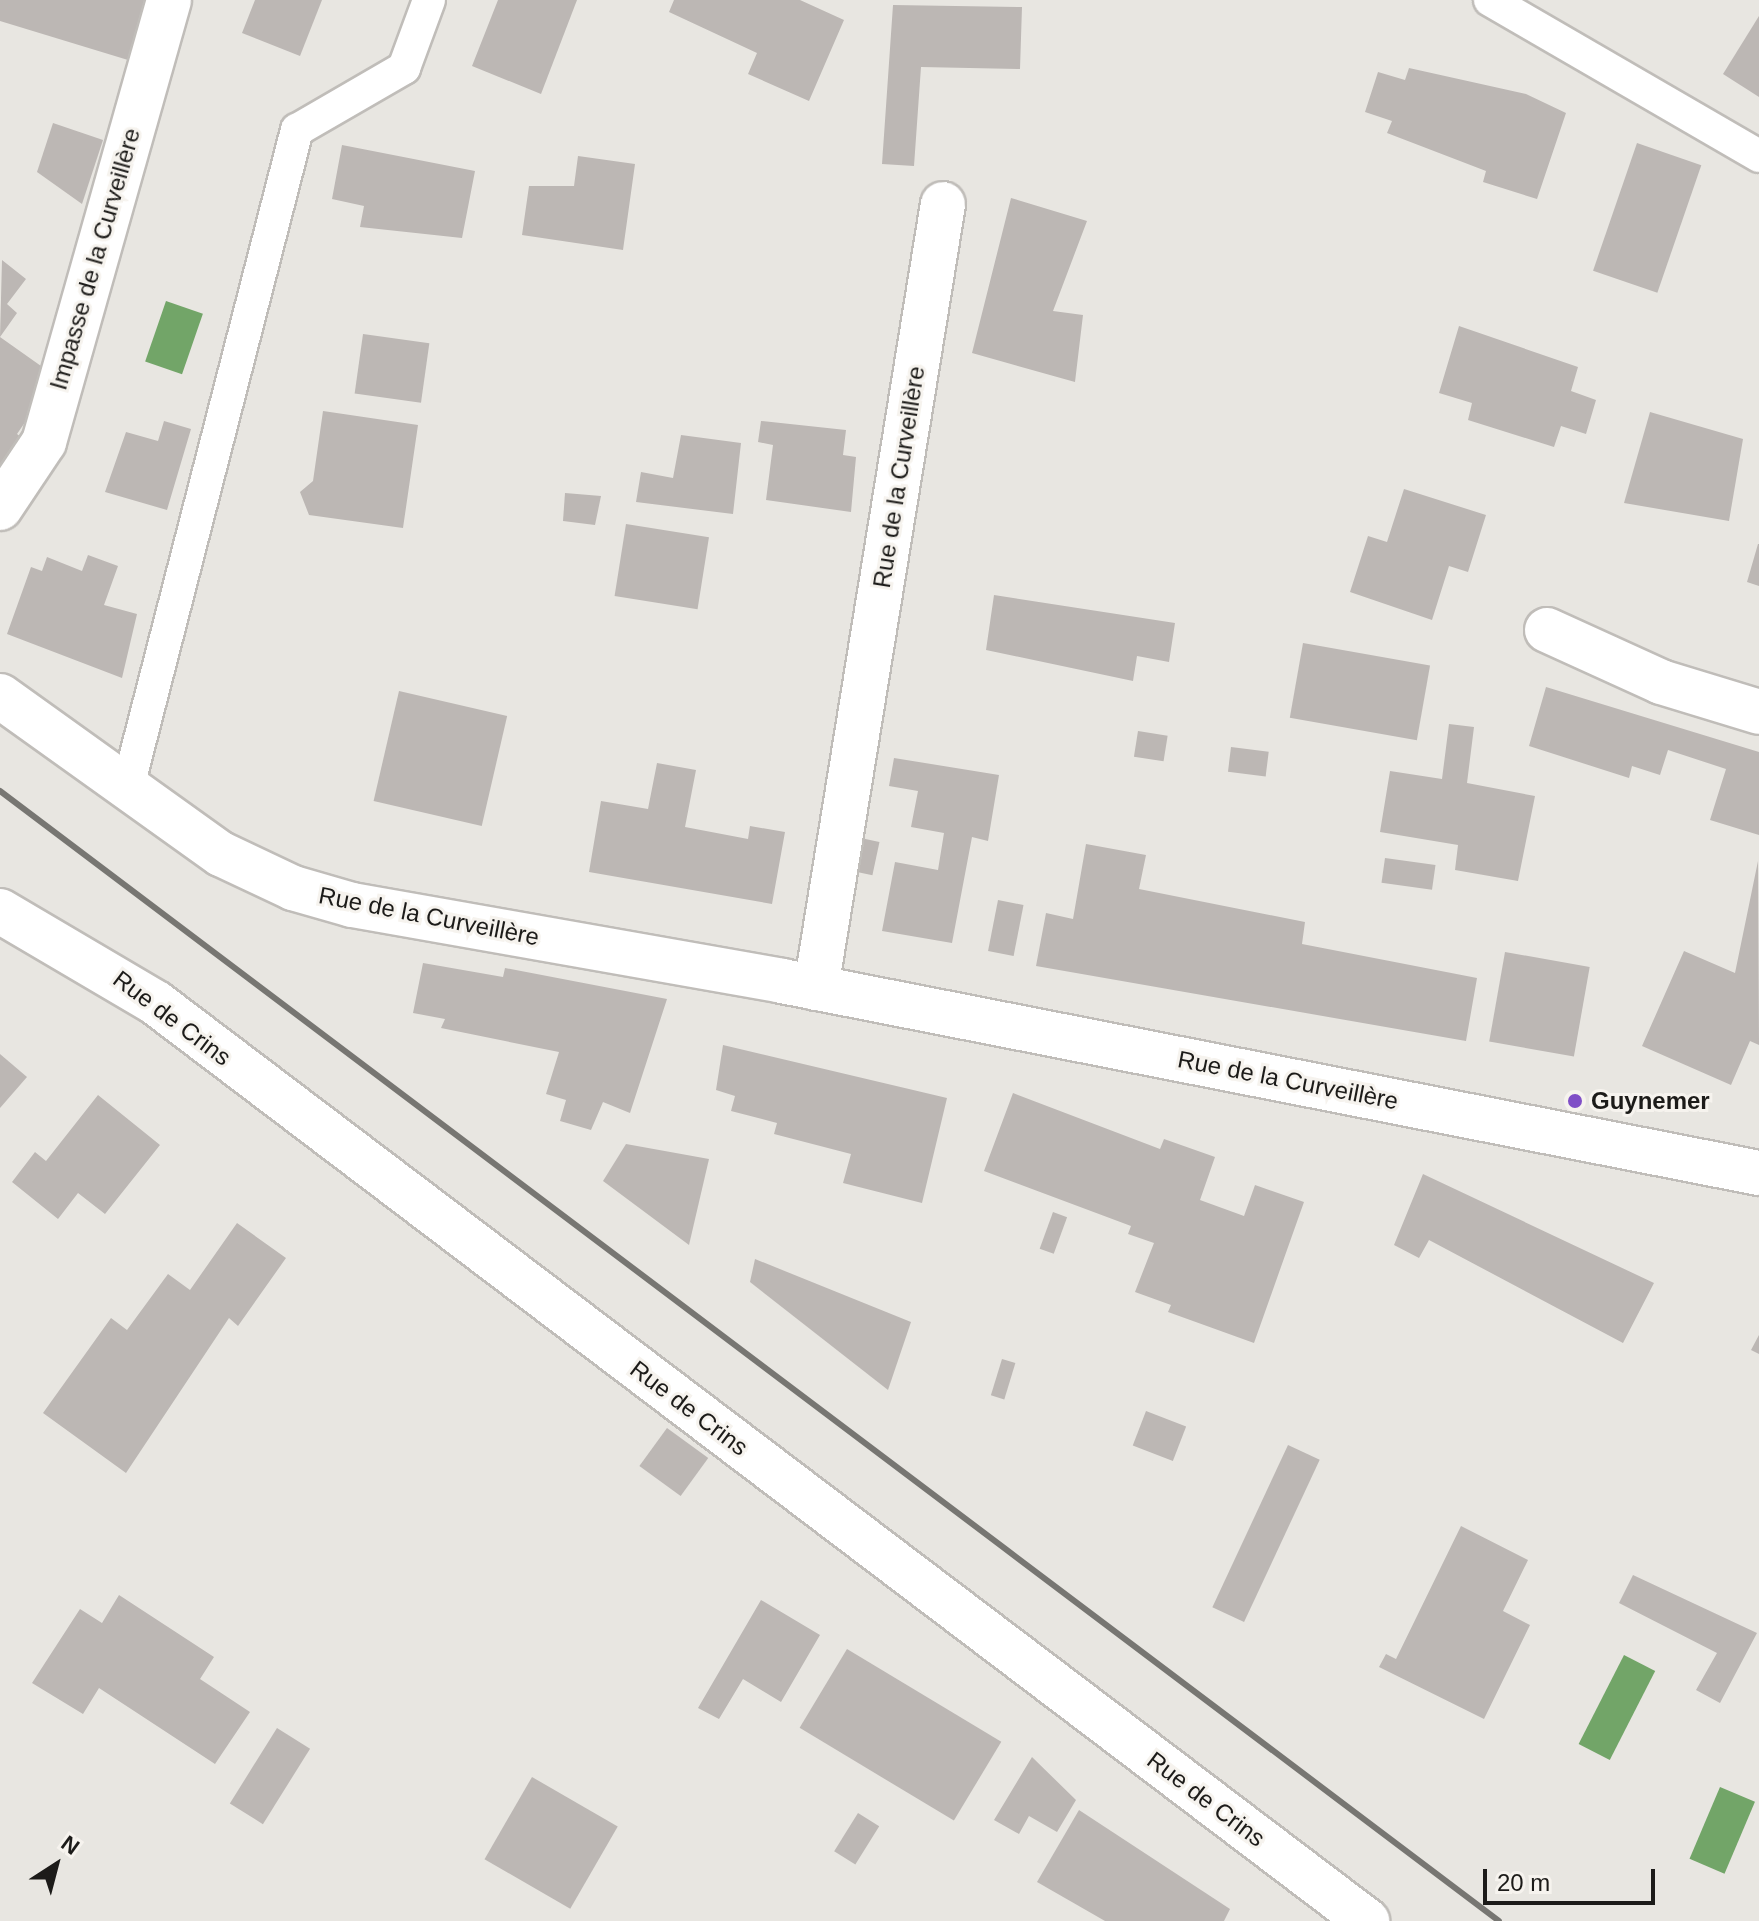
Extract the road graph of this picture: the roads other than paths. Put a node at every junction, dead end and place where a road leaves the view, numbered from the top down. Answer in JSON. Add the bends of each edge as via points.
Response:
{"nodes":[{"id":1,"x":169,"y":0,"type":"edge"},
{"id":2,"x":429,"y":0,"type":"edge"},
{"id":3,"x":1490,"y":0,"type":"edge"},
{"id":4,"x":1759,"y":156,"type":"edge"},
{"id":5,"x":943,"y":204,"type":"dead end"},
{"id":6,"x":0,"y":508,"type":"edge"},
{"id":7,"x":1547,"y":630,"type":"dead end"},
{"id":8,"x":0,"y":696,"type":"edge"},
{"id":9,"x":1759,"y":712,"type":"edge"},
{"id":10,"x":127,"y":790,"type":"junction"},
{"id":11,"x":0,"y":911,"type":"edge"},
{"id":12,"x":816,"y":988,"type":"junction"},
{"id":13,"x":1759,"y":1173,"type":"edge"},
{"id":14,"x":1367,"y":1921,"type":"edge"}],
"edges":[{"from":1,"to":6,"type":"street","name":"Impasse de la Curveillère","via":[[44,442]]},
{"from":2,"to":10,"type":"lane","via":[[404,68],[297,130]]},
{"from":3,"to":4,"type":"lane"},
{"from":5,"to":12,"type":"street","name":"Rue de la Curveillère"},
{"from":7,"to":9,"type":"street","via":[[1661,682]]},
{"from":8,"to":10,"type":"street","name":"Rue de la Curveillère"},
{"from":10,"to":12,"type":"street","name":"Rue de la Curveillère","via":[[221,854],[293,888]]},
{"from":11,"to":14,"type":"street","name":"Rue de Crins","via":[[156,1003]]},
{"from":12,"to":13,"type":"street","name":"Rue de la Curveillère"}]}
